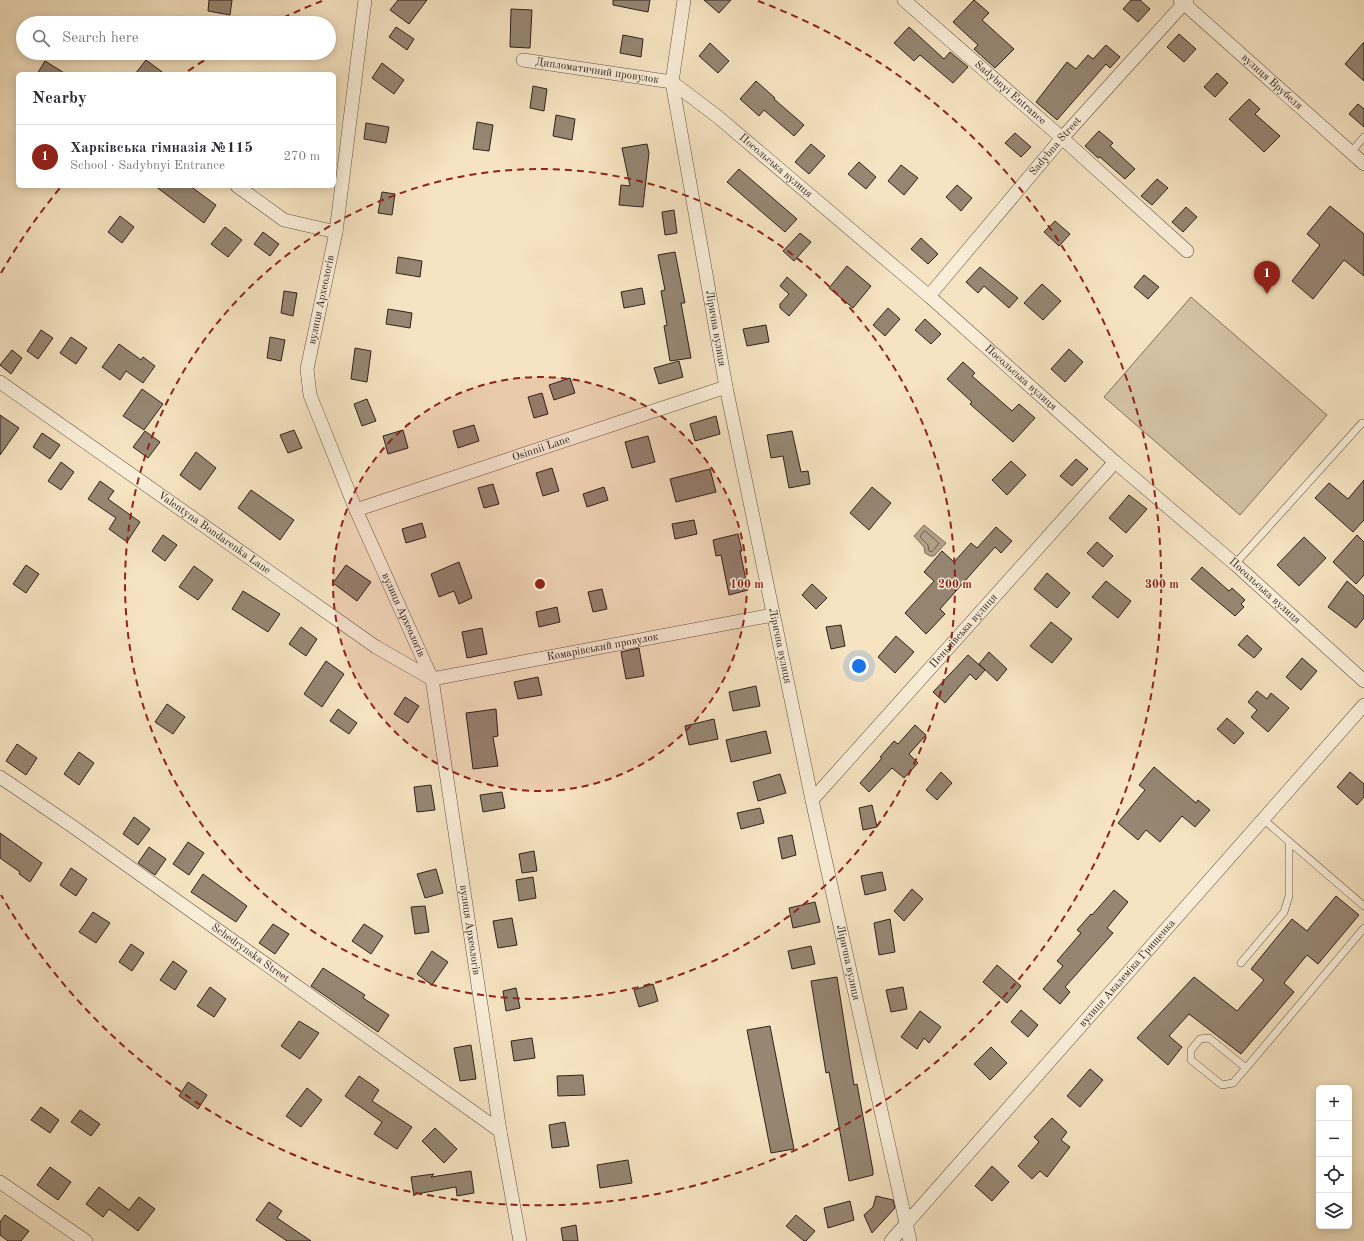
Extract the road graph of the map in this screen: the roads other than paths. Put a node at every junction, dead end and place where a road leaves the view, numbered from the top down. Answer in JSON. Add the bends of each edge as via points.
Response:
{"nodes":[{"id":1,"x":365,"y":0,"type":"edge"},
{"id":2,"x":684,"y":0,"type":"edge"},
{"id":3,"x":904,"y":0,"type":"edge"},
{"id":4,"x":1184,"y":1,"type":"edge"},
{"id":5,"x":523,"y":60,"type":"dead end"},
{"id":6,"x":672,"y":82,"type":"junction"},
{"id":7,"x":1364,"y":137,"type":"edge"},
{"id":8,"x":1062,"y":138,"type":"junction"},
{"id":9,"x":1351,"y":152,"type":"junction"},
{"id":10,"x":1364,"y":164,"type":"edge"},
{"id":11,"x":240,"y":188,"type":"edge"},
{"id":12,"x":336,"y":232,"type":"junction"},
{"id":13,"x":1187,"y":251,"type":"dead end"},
{"id":14,"x":929,"y":296,"type":"junction"},
{"id":15,"x":0,"y":382,"type":"edge"},
{"id":16,"x":726,"y":387,"type":"junction"},
{"id":17,"x":1362,"y":423,"type":"dead end"},
{"id":18,"x":1114,"y":462,"type":"junction"},
{"id":19,"x":356,"y":510,"type":"junction"},
{"id":20,"x":1235,"y":564,"type":"junction"},
{"id":21,"x":774,"y":615,"type":"junction"},
{"id":22,"x":432,"y":679,"type":"junction"},
{"id":23,"x":1364,"y":681,"type":"edge"},
{"id":24,"x":1364,"y":705,"type":"edge"},
{"id":25,"x":0,"y":777,"type":"edge"},
{"id":26,"x":812,"y":800,"type":"junction"},
{"id":27,"x":1264,"y":819,"type":"junction"},
{"id":28,"x":1289,"y":842,"type":"junction"},
{"id":29,"x":1364,"y":906,"type":"edge"},
{"id":30,"x":1364,"y":928,"type":"edge"},
{"id":31,"x":1241,"y":963,"type":"dead end"},
{"id":32,"x":1246,"y":1068,"type":"junction"},
{"id":33,"x":500,"y":1130,"type":"junction"},
{"id":34,"x":0,"y":1182,"type":"edge"},
{"id":35,"x":906,"y":1224,"type":"junction"},
{"id":36,"x":86,"y":1241,"type":"edge"},
{"id":37,"x":520,"y":1241,"type":"edge"},
{"id":38,"x":891,"y":1241,"type":"edge"},
{"id":39,"x":910,"y":1241,"type":"edge"}],
"edges":[{"from":1,"to":12,"type":"street","name":"вулиця Археологів"},
{"from":2,"to":6,"type":"street","name":"Лірична вулиця"},
{"from":3,"to":8,"type":"street","name":"Sadybnyi Entrance"},
{"from":4,"to":8,"type":"street","name":"Sadybna Street"},
{"from":4,"to":9,"type":"street","name":"вулиця Врубеля"},
{"from":5,"to":6,"type":"street","name":"Дипломатичний провулок"},
{"from":6,"to":14,"type":"street","name":"Посольська вулиця","via":[[718,116]]},
{"from":6,"to":16,"type":"street","name":"Лірична вулиця"},
{"from":7,"to":9,"type":"lane"},
{"from":8,"to":13,"type":"street","name":"Sadybnyi Entrance"},
{"from":8,"to":14,"type":"street","name":"Sadybna Street"},
{"from":9,"to":10,"type":"street","name":"вулиця Врубеля"},
{"from":11,"to":12,"type":"street","via":[[284,220]]},
{"from":12,"to":19,"type":"street","name":"вулиця Археологів","via":[[306,369],[310,394]]},
{"from":14,"to":18,"type":"street","name":"Посольська вулиця"},
{"from":15,"to":22,"type":"street","name":"Valentyna Bondarenka Lane","via":[[376,648]]},
{"from":16,"to":19,"type":"street","name":"Osinnii Lane"},
{"from":16,"to":21,"type":"street","name":"Лірична вулиця"},
{"from":17,"to":20,"type":"lane"},
{"from":18,"to":20,"type":"street","name":"Посольська вулиця"},
{"from":18,"to":26,"type":"street","name":"Пеньківська вулиця"},
{"from":19,"to":22,"type":"street","name":"вулиця Археологів"},
{"from":20,"to":23,"type":"street","name":"Посольська вулиця"},
{"from":21,"to":22,"type":"street","name":"Комарівський провулок"},
{"from":21,"to":26,"type":"street","name":"Лірична вулиця"},
{"from":22,"to":33,"type":"street","name":"вулиця Археологів"},
{"from":24,"to":27,"type":"street","name":"вулиця Академіка Грищенка"},
{"from":25,"to":33,"type":"street","name":"Schedrynska Street"},
{"from":26,"to":35,"type":"street","name":"Лірична вулиця"},
{"from":27,"to":28,"type":"lane"},
{"from":27,"to":35,"type":"street","name":"вулиця Академіка Грищенка"},
{"from":28,"to":29,"type":"lane"},
{"from":28,"to":31,"type":"lane","via":[[1289,896],[1284,912]]},
{"from":30,"to":32,"type":"lane"},
{"from":32,"to":32,"type":"lane","via":[[1233,1083],[1222,1085],[1191,1060],[1191,1050],[1200,1039],[1209,1038]]},
{"from":33,"to":37,"type":"street","name":"вулиця Археологів"},
{"from":34,"to":36,"type":"street"},
{"from":35,"to":38,"type":"street","name":"вулиця Академіка Грищенка"},
{"from":35,"to":39,"type":"street","name":"Лірична вулиця"}]}
